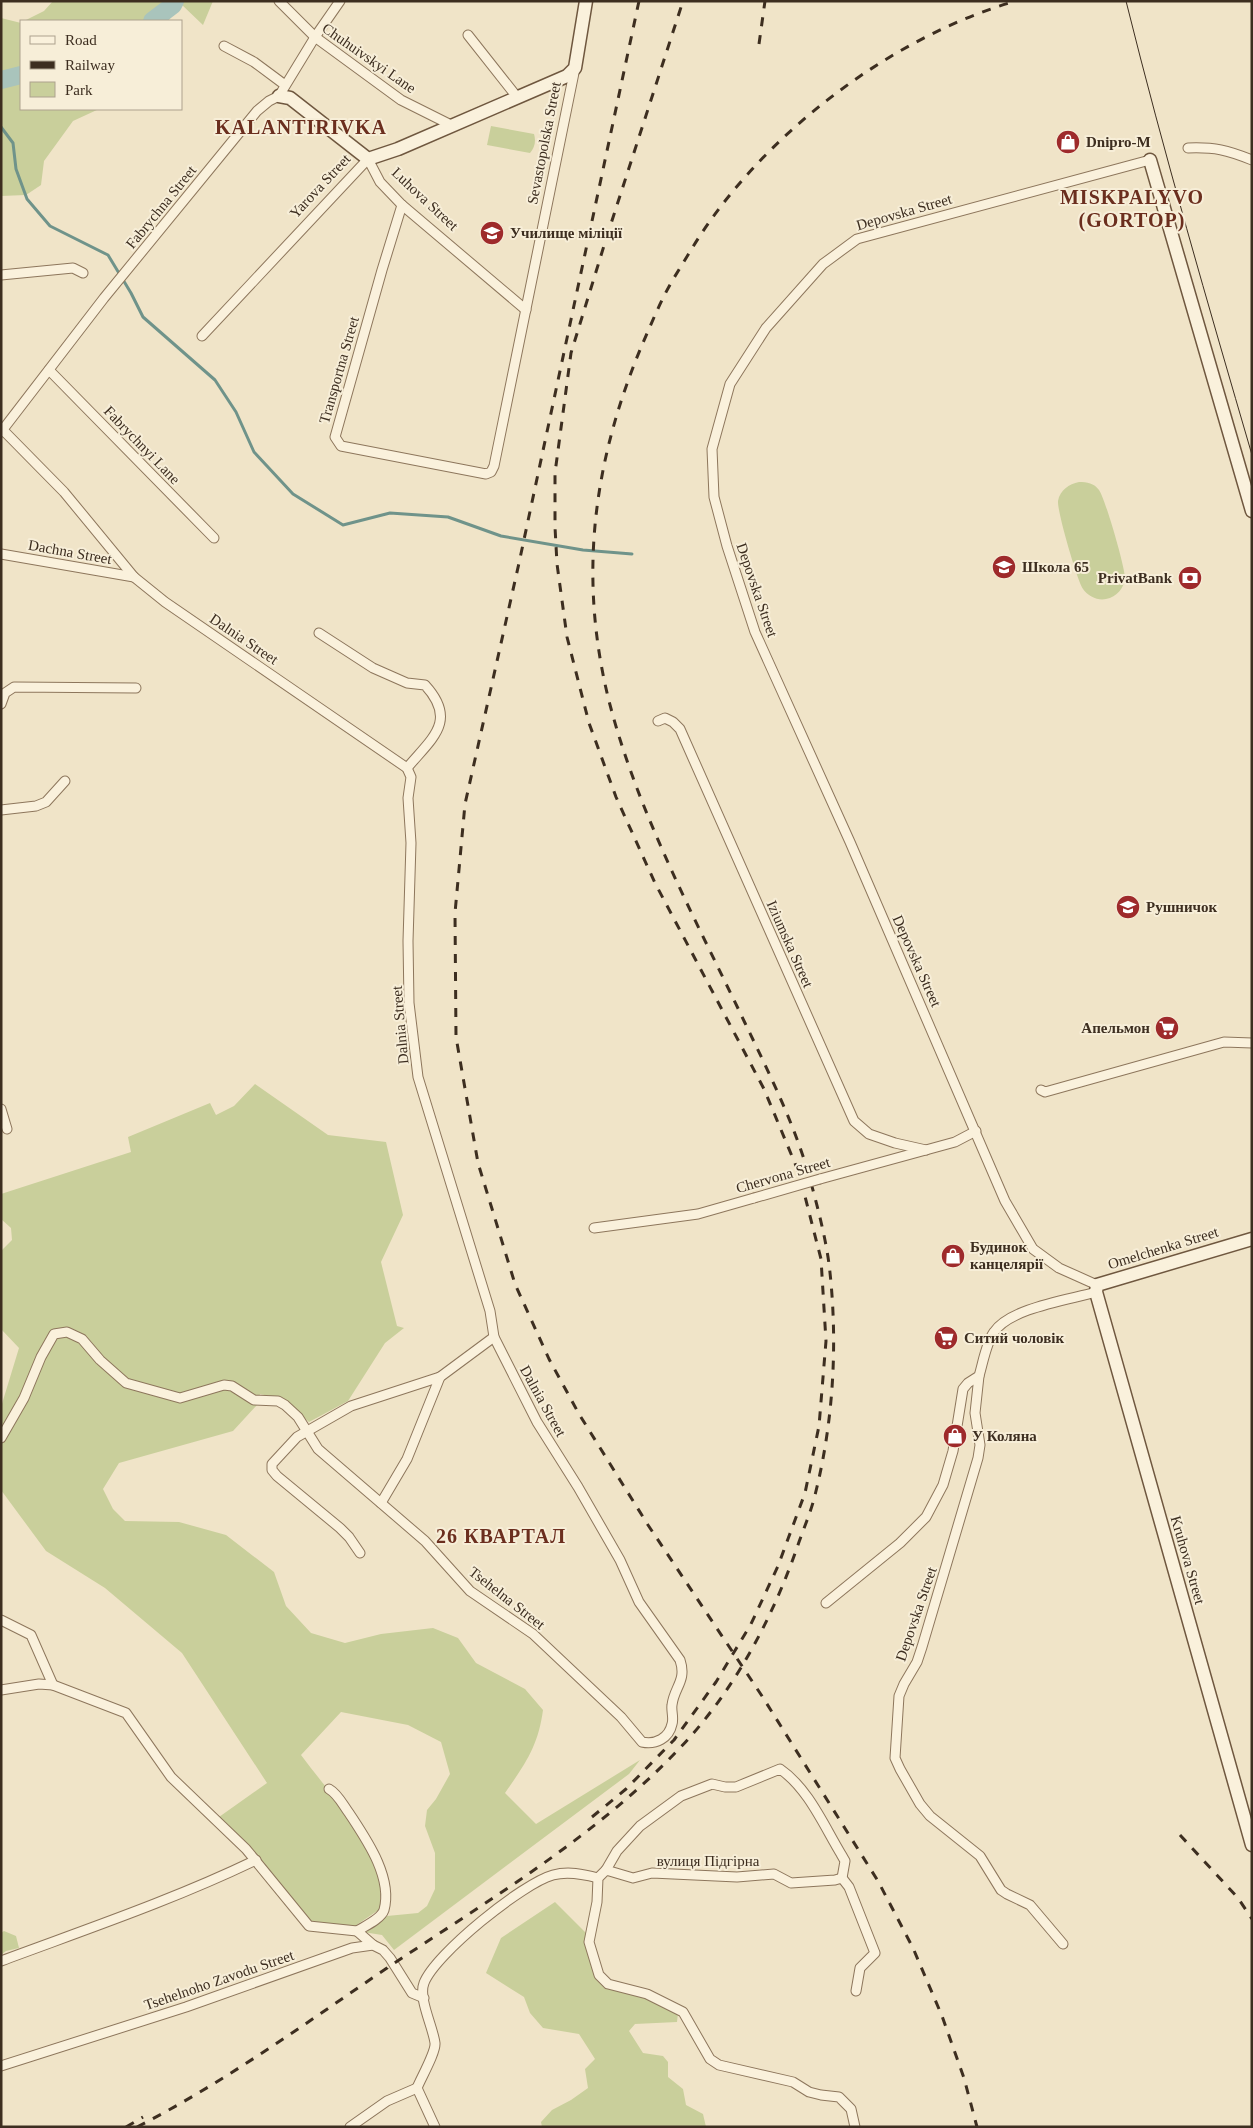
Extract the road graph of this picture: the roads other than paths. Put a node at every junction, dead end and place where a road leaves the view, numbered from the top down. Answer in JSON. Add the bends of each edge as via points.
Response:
{"nodes":[{"id":1,"x":279,"y":1,"type":"edge"},
{"id":2,"x":340,"y":1,"type":"edge"},
{"id":3,"x":586,"y":1,"type":"edge"},
{"id":4,"x":468,"y":35,"type":"dead end"},
{"id":5,"x":314,"y":37,"type":"junction"},
{"id":6,"x":224,"y":46,"type":"dead end"},
{"id":7,"x":575,"y":68,"type":"junction"},
{"id":8,"x":282,"y":91,"type":"junction"},
{"id":9,"x":517,"y":97,"type":"junction"},
{"id":10,"x":451,"y":125,"type":"junction"},
{"id":11,"x":1188,"y":148,"type":"dead end"},
{"id":12,"x":368,"y":159,"type":"junction"},
{"id":13,"x":1150,"y":160,"type":"joint"},
{"id":14,"x":1252,"y":160,"type":"edge"},
{"id":15,"x":402,"y":205,"type":"junction"},
{"id":16,"x":83,"y":273,"type":"dead end"},
{"id":17,"x":1,"y":275,"type":"edge"},
{"id":18,"x":526,"y":310,"type":"junction"},
{"id":19,"x":202,"y":336,"type":"dead end"},
{"id":20,"x":49,"y":370,"type":"junction"},
{"id":21,"x":2,"y":430,"type":"edge"},
{"id":22,"x":494,"y":466,"type":"joint"},
{"id":23,"x":1248,"y":484,"type":"edge"},
{"id":24,"x":1252,"y":510,"type":"edge"},
{"id":25,"x":214,"y":538,"type":"dead end"},
{"id":26,"x":1,"y":554,"type":"edge"},
{"id":27,"x":134,"y":577,"type":"junction"},
{"id":28,"x":319,"y":633,"type":"dead end"},
{"id":29,"x":136,"y":688,"type":"dead end"},
{"id":30,"x":1,"y":704,"type":"edge"},
{"id":31,"x":658,"y":721,"type":"dead end"},
{"id":32,"x":407,"y":768,"type":"junction"},
{"id":33,"x":65,"y":781,"type":"dead end"},
{"id":34,"x":1,"y":810,"type":"edge"},
{"id":35,"x":1252,"y":1043,"type":"edge"},
{"id":36,"x":1041,"y":1090,"type":"dead end"},
{"id":37,"x":1,"y":1109,"type":"edge"},
{"id":38,"x":7,"y":1129,"type":"dead end"},
{"id":39,"x":976,"y":1131,"type":"junction"},
{"id":40,"x":926,"y":1150,"type":"junction"},
{"id":41,"x":594,"y":1228,"type":"dead end"},
{"id":42,"x":1252,"y":1239,"type":"edge"},
{"id":43,"x":1032,"y":1249,"type":"joint"},
{"id":44,"x":1097,"y":1288,"type":"junction"},
{"id":45,"x":494,"y":1337,"type":"junction"},
{"id":46,"x":980,"y":1376,"type":"junction"},
{"id":47,"x":440,"y":1377,"type":"junction"},
{"id":48,"x":307,"y":1430,"type":"junction"},
{"id":49,"x":1,"y":1438,"type":"edge"},
{"id":50,"x":381,"y":1503,"type":"junction"},
{"id":51,"x":360,"y":1553,"type":"dead end"},
{"id":52,"x":826,"y":1603,"type":"dead end"},
{"id":53,"x":1,"y":1620,"type":"edge"},
{"id":54,"x":54,"y":1685,"type":"junction"},
{"id":55,"x":1,"y":1690,"type":"edge"},
{"id":56,"x":656,"y":1742,"type":"joint"},
{"id":57,"x":329,"y":1789,"type":"dead end"},
{"id":58,"x":1252,"y":1845,"type":"edge"},
{"id":59,"x":256,"y":1860,"type":"junction"},
{"id":60,"x":606,"y":1870,"type":"junction"},
{"id":61,"x":598,"y":1878,"type":"junction"},
{"id":62,"x":842,"y":1878,"type":"junction"},
{"id":63,"x":357,"y":1931,"type":"junction"},
{"id":64,"x":1063,"y":1944,"type":"dead end"},
{"id":65,"x":373,"y":1945,"type":"junction"},
{"id":66,"x":1,"y":1961,"type":"edge"},
{"id":67,"x":856,"y":1991,"type":"dead end"},
{"id":68,"x":424,"y":1998,"type":"junction"},
{"id":69,"x":1,"y":2066,"type":"edge"},
{"id":70,"x":417,"y":2088,"type":"junction"},
{"id":71,"x":350,"y":2127,"type":"edge"},
{"id":72,"x":435,"y":2127,"type":"edge"},
{"id":73,"x":856,"y":2127,"type":"edge"}],
"edges":[{"from":1,"to":5,"type":"street","name":"Chuhuivskyi Lane"},
{"from":2,"to":5,"type":"street","name":"Fabrychna Street"},
{"from":3,"to":7,"type":"street","name":"Sevastopolska Street"},
{"from":4,"to":9,"type":"street"},
{"from":5,"to":8,"type":"street","name":"Fabrychna Street"},
{"from":5,"to":10,"type":"street","name":"Chuhuivskyi Lane","via":[[401,100]]},
{"from":6,"to":8,"type":"street","name":"Luhova Street","via":[[254,62]]},
{"from":7,"to":9,"type":"street","name":"Yarova Street","via":[[557,81]]},
{"from":7,"to":18,"type":"street","name":"Sevastopolska Street"},
{"from":8,"to":12,"type":"street","name":"Luhova Street"},
{"from":8,"to":20,"type":"street","name":"Fabrychna Street","via":[[257,111]]},
{"from":9,"to":10,"type":"street","name":"Yarova Street"},
{"from":10,"to":12,"type":"street","name":"Yarova Street"},
{"from":11,"to":14,"type":"street","via":[[1212,147]]},
{"from":12,"to":15,"type":"street","name":"Luhova Street","via":[[380,182]]},
{"from":12,"to":19,"type":"street","name":"Yarova Street"},
{"from":13,"to":23,"type":"street"},
{"from":13,"to":39,"type":"street","name":"Depovska Street","via":[[857,238],[823,264],[766,328],[730,384],[712,449],[714,497],[755,632]]},
{"from":15,"to":18,"type":"street","name":"Luhova Street"},
{"from":15,"to":22,"type":"street","name":"Transportna Street","via":[[334,437],[341,446],[486,474]]},
{"from":16,"to":17,"type":"street","via":[[73,268]]},
{"from":18,"to":22,"type":"street","name":"Sevastopolska Street"},
{"from":20,"to":21,"type":"street","name":"Fabrychna Street"},
{"from":20,"to":25,"type":"street","name":"Fabrychnyi Lane"},
{"from":21,"to":27,"type":"street","name":"Dalnia Street","via":[[64,492]]},
{"from":23,"to":24,"type":"street"},
{"from":26,"to":27,"type":"street","name":"Dachna Street"},
{"from":27,"to":32,"type":"street","name":"Dalnia Street"},
{"from":28,"to":32,"type":"street","via":[[373,668],[407,683],[425,684],[438,698],[440,728]]},
{"from":29,"to":30,"type":"street","via":[[14,687],[5,693]]},
{"from":31,"to":40,"type":"street","name":"Iziumska Street","via":[[665,718],[680,729],[854,1121],[869,1134]]},
{"from":32,"to":45,"type":"street","name":"Dalnia Street","via":[[411,777],[408,798],[411,842],[409,1003],[418,1076],[490,1311]]},
{"from":33,"to":34,"type":"street","via":[[46,802]]},
{"from":35,"to":36,"type":"street","via":[[1224,1042],[1045,1092]]},
{"from":37,"to":38,"type":"street"},
{"from":39,"to":40,"type":"street","name":"Chervona Street","via":[[955,1142]]},
{"from":39,"to":43,"type":"street","name":"Depovska Street","via":[[1005,1201]]},
{"from":40,"to":41,"type":"street","name":"Chervona Street","bridge":true,"via":[[698,1214]]},
{"from":42,"to":44,"type":"street","name":"Omelchenka Street"},
{"from":43,"to":44,"type":"street","name":"Omelchenka Street"},
{"from":44,"to":46,"type":"street","name":"Depovska Street","via":[[1020,1312],[1003,1322],[993,1333]]},
{"from":44,"to":58,"type":"street","name":"Kruhova Street"},
{"from":45,"to":47,"type":"street"},
{"from":45,"to":56,"type":"street","name":"Dalnia Street","via":[[537,1422],[620,1560],[639,1602],[680,1660],[683,1669],[672,1704],[672,1725],[662,1740]]},
{"from":46,"to":52,"type":"street","name":"Depovska Street","via":[[964,1389],[953,1451],[943,1485],[926,1517]]},
{"from":46,"to":64,"type":"street","name":"Depovska Street","via":[[975,1413],[980,1445],[978,1458],[922,1647],[899,1696],[895,1758],[925,1810],[980,1856],[1001,1890],[1030,1905]]},
{"from":47,"to":48,"type":"street","via":[[351,1406]]},
{"from":47,"to":50,"type":"street","via":[[407,1459]]},
{"from":48,"to":49,"type":"street","name":"Tsehelna Street","via":[[298,1417],[278,1401],[254,1400],[232,1386],[224,1385],[180,1398],[126,1383],[82,1339],[67,1332],[54,1334]]},
{"from":48,"to":50,"type":"street","name":"Tsehelna Street","via":[[318,1449]]},
{"from":48,"to":51,"type":"street","via":[[290,1443],[272,1464],[272,1470],[340,1528]]},
{"from":50,"to":56,"type":"street","name":"Tsehelna Street","via":[[424,1541],[470,1591],[533,1634],[621,1717],[642,1742]]},
{"from":53,"to":54,"type":"street","via":[[31,1635]]},
{"from":54,"to":55,"type":"street"},
{"from":54,"to":59,"type":"street","via":[[126,1713],[171,1777]]},
{"from":57,"to":63,"type":"street","via":[[342,1802],[381,1869],[384,1911]]},
{"from":59,"to":63,"type":"street","via":[[309,1926]]},
{"from":59,"to":66,"type":"street","via":[[207,1884],[109,1923]]},
{"from":60,"to":61,"type":"street"},
{"from":60,"to":62,"type":"street","name":"вулиця Підгірна","via":[[633,1878],[652,1873],[737,1877],[774,1874],[791,1883]]},
{"from":60,"to":62,"type":"street","via":[[617,1851],[640,1826],[681,1796],[712,1784],[736,1787],[780,1769],[790,1776],[808,1799],[845,1861]]},
{"from":61,"to":68,"type":"street","via":[[577,1873],[554,1874],[539,1880],[480,1922],[444,1956],[423,1984]]},
{"from":61,"to":73,"type":"street","via":[[589,1942],[599,1975],[608,1984],[647,1994],[684,2012],[710,2059],[719,2065],[793,2082],[809,2092],[839,2097],[851,2109]]},
{"from":62,"to":67,"type":"street","via":[[849,1887],[875,1954],[860,1968]]},
{"from":63,"to":65,"type":"street"},
{"from":65,"to":68,"type":"street","via":[[390,1958],[412,1993]]},
{"from":65,"to":69,"type":"street","name":"Tsehelnoho Zavodu Street","via":[[352,1948],[186,2007]]},
{"from":68,"to":70,"type":"street","via":[[435,2045]]},
{"from":70,"to":71,"type":"street","via":[[388,2101]]},
{"from":70,"to":72,"type":"street"}]}
